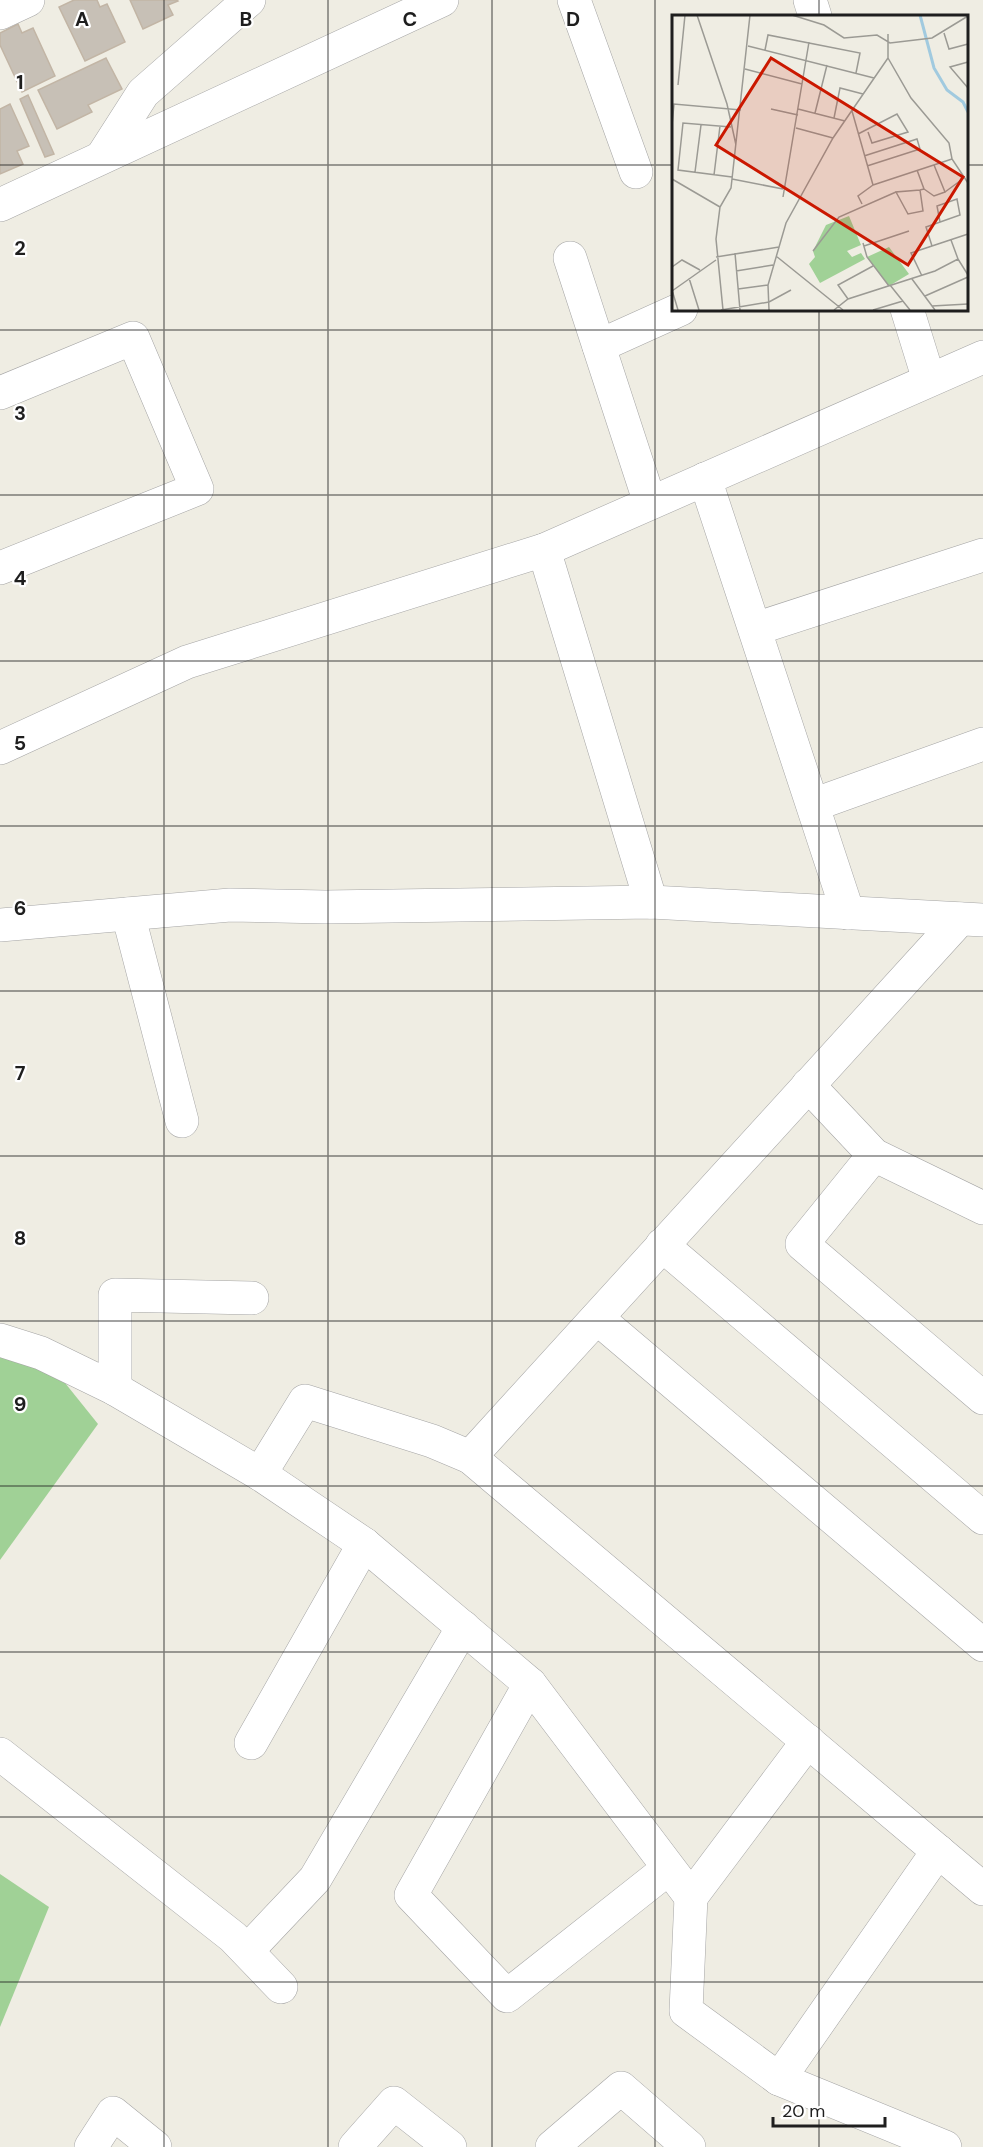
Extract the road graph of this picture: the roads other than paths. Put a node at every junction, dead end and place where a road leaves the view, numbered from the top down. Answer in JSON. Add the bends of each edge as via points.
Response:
{"nodes":[{"id":1,"x":27,"y":0,"type":"edge"},
{"id":2,"x":249,"y":0,"type":"edge"},
{"id":3,"x":442,"y":0,"type":"edge"},
{"id":4,"x":574,"y":0,"type":"edge"},
{"id":5,"x":810,"y":0,"type":"edge"},
{"id":6,"x":401,"y":9,"type":"edge"},
{"id":7,"x":217,"y":11,"type":"edge"},
{"id":8,"x":0,"y":13,"type":"edge"},
{"id":9,"x":815,"y":15,"type":"edge"},
{"id":10,"x":102,"y":157,"type":"junction"},
{"id":11,"x":636,"y":172,"type":"dead end"},
{"id":12,"x":0,"y":205,"type":"edge"},
{"id":13,"x":570,"y":258,"type":"dead end"},
{"id":14,"x":679,"y":310,"type":"edge"},
{"id":15,"x":907,"y":310,"type":"edge"},
{"id":16,"x":599,"y":346,"type":"junction"},
{"id":17,"x":983,"y":357,"type":"edge"},
{"id":18,"x":929,"y":381,"type":"junction"},
{"id":19,"x":0,"y":393,"type":"edge"},
{"id":20,"x":705,"y":479,"type":"junction"},
{"id":21,"x":650,"y":503,"type":"junction"},
{"id":22,"x":544,"y":550,"type":"junction"},
{"id":23,"x":983,"y":555,"type":"edge"},
{"id":24,"x":0,"y":568,"type":"edge"},
{"id":25,"x":754,"y":629,"type":"junction"},
{"id":26,"x":983,"y":744,"type":"edge"},
{"id":27,"x":0,"y":748,"type":"edge"},
{"id":28,"x":813,"y":806,"type":"junction"},
{"id":29,"x":651,"y":902,"type":"junction"},
{"id":30,"x":848,"y":913,"type":"junction"},
{"id":31,"x":128,"y":914,"type":"junction"},
{"id":32,"x":971,"y":920,"type":"edge"},
{"id":33,"x":0,"y":924,"type":"edge"},
{"id":34,"x":808,"y":1085,"type":"junction"},
{"id":35,"x":182,"y":1121,"type":"dead end"},
{"id":36,"x":874,"y":1155,"type":"junction"},
{"id":37,"x":983,"y":1208,"type":"edge"},
{"id":38,"x":662,"y":1245,"type":"junction"},
{"id":39,"x":252,"y":1298,"type":"dead end"},
{"id":40,"x":597,"y":1318,"type":"junction"},
{"id":41,"x":0,"y":1340,"type":"edge"},
{"id":42,"x":115,"y":1389,"type":"junction"},
{"id":43,"x":983,"y":1398,"type":"edge"},
{"id":44,"x":470,"y":1456,"type":"junction"},
{"id":45,"x":260,"y":1474,"type":"junction"},
{"id":46,"x":983,"y":1518,"type":"edge"},
{"id":47,"x":364,"y":1544,"type":"junction"},
{"id":48,"x":463,"y":1627,"type":"junction"},
{"id":49,"x":983,"y":1645,"type":"edge"},
{"id":50,"x":530,"y":1684,"type":"junction"},
{"id":51,"x":807,"y":1741,"type":"junction"},
{"id":52,"x":251,"y":1743,"type":"dead end"},
{"id":53,"x":0,"y":1754,"type":"edge"},
{"id":54,"x":938,"y":1851,"type":"junction"},
{"id":55,"x":669,"y":1868,"type":"junction"},
{"id":56,"x":983,"y":1889,"type":"edge"},
{"id":57,"x":691,"y":1897,"type":"junction"},
{"id":58,"x":247,"y":1952,"type":"junction"},
{"id":59,"x":281,"y":1987,"type":"dead end"},
{"id":60,"x":779,"y":2079,"type":"junction"},
{"id":61,"x":91,"y":2147,"type":"edge"},
{"id":62,"x":155,"y":2147,"type":"edge"},
{"id":63,"x":355,"y":2147,"type":"edge"},
{"id":64,"x":450,"y":2147,"type":"edge"},
{"id":65,"x":552,"y":2147,"type":"edge"},
{"id":66,"x":689,"y":2147,"type":"edge"},
{"id":67,"x":945,"y":2147,"type":"edge"}],
"edges":[{"from":1,"to":8,"type":"street"},
{"from":2,"to":7,"type":"street"},
{"from":3,"to":6,"type":"street"},
{"from":4,"to":11,"type":"street"},
{"from":5,"to":9,"type":"street"},
{"from":6,"to":10,"type":"street"},
{"from":7,"to":10,"type":"street","via":[[143,93]]},
{"from":10,"to":12,"type":"street"},
{"from":13,"to":16,"type":"street"},
{"from":14,"to":16,"type":"street"},
{"from":15,"to":18,"type":"street"},
{"from":16,"to":21,"type":"street"},
{"from":17,"to":18,"type":"street"},
{"from":18,"to":20,"type":"street"},
{"from":19,"to":24,"type":"street","via":[[133,338],[197,489]]},
{"from":20,"to":21,"type":"street"},
{"from":20,"to":25,"type":"street"},
{"from":21,"to":22,"type":"street"},
{"from":22,"to":27,"type":"street","via":[[187,662]]},
{"from":22,"to":29,"type":"street"},
{"from":23,"to":25,"type":"street"},
{"from":25,"to":28,"type":"street"},
{"from":26,"to":28,"type":"street"},
{"from":28,"to":30,"type":"street"},
{"from":29,"to":30,"type":"street"},
{"from":29,"to":31,"type":"street","via":[[230,905]]},
{"from":30,"to":32,"type":"street"},
{"from":31,"to":33,"type":"street"},
{"from":31,"to":35,"type":"street"},
{"from":32,"to":34,"type":"street"},
{"from":34,"to":36,"type":"street"},
{"from":34,"to":38,"type":"street"},
{"from":36,"to":37,"type":"street"},
{"from":36,"to":43,"type":"street","via":[[802,1244]]},
{"from":38,"to":40,"type":"street"},
{"from":38,"to":46,"type":"street"},
{"from":39,"to":42,"type":"street","via":[[115,1295]]},
{"from":40,"to":44,"type":"street"},
{"from":40,"to":49,"type":"street"},
{"from":41,"to":42,"type":"street","via":[[41,1353]]},
{"from":42,"to":45,"type":"street"},
{"from":44,"to":45,"type":"street","via":[[305,1401]]},
{"from":44,"to":51,"type":"street"},
{"from":45,"to":47,"type":"street"},
{"from":47,"to":48,"type":"street"},
{"from":47,"to":52,"type":"street"},
{"from":48,"to":50,"type":"street"},
{"from":48,"to":58,"type":"street","via":[[315,1880]]},
{"from":50,"to":55,"type":"street"},
{"from":50,"to":55,"type":"street","via":[[411,1895],[507,1996]]},
{"from":51,"to":54,"type":"street"},
{"from":51,"to":57,"type":"street"},
{"from":53,"to":58,"type":"street"},
{"from":54,"to":56,"type":"street"},
{"from":54,"to":60,"type":"street"},
{"from":55,"to":57,"type":"street"},
{"from":57,"to":60,"type":"street","via":[[686,2011]]},
{"from":58,"to":59,"type":"street"},
{"from":60,"to":67,"type":"street"},
{"from":61,"to":62,"type":"street","via":[[113,2113]]},
{"from":63,"to":64,"type":"street","via":[[394,2103]]},
{"from":65,"to":66,"type":"street","via":[[621,2088]]}]}
